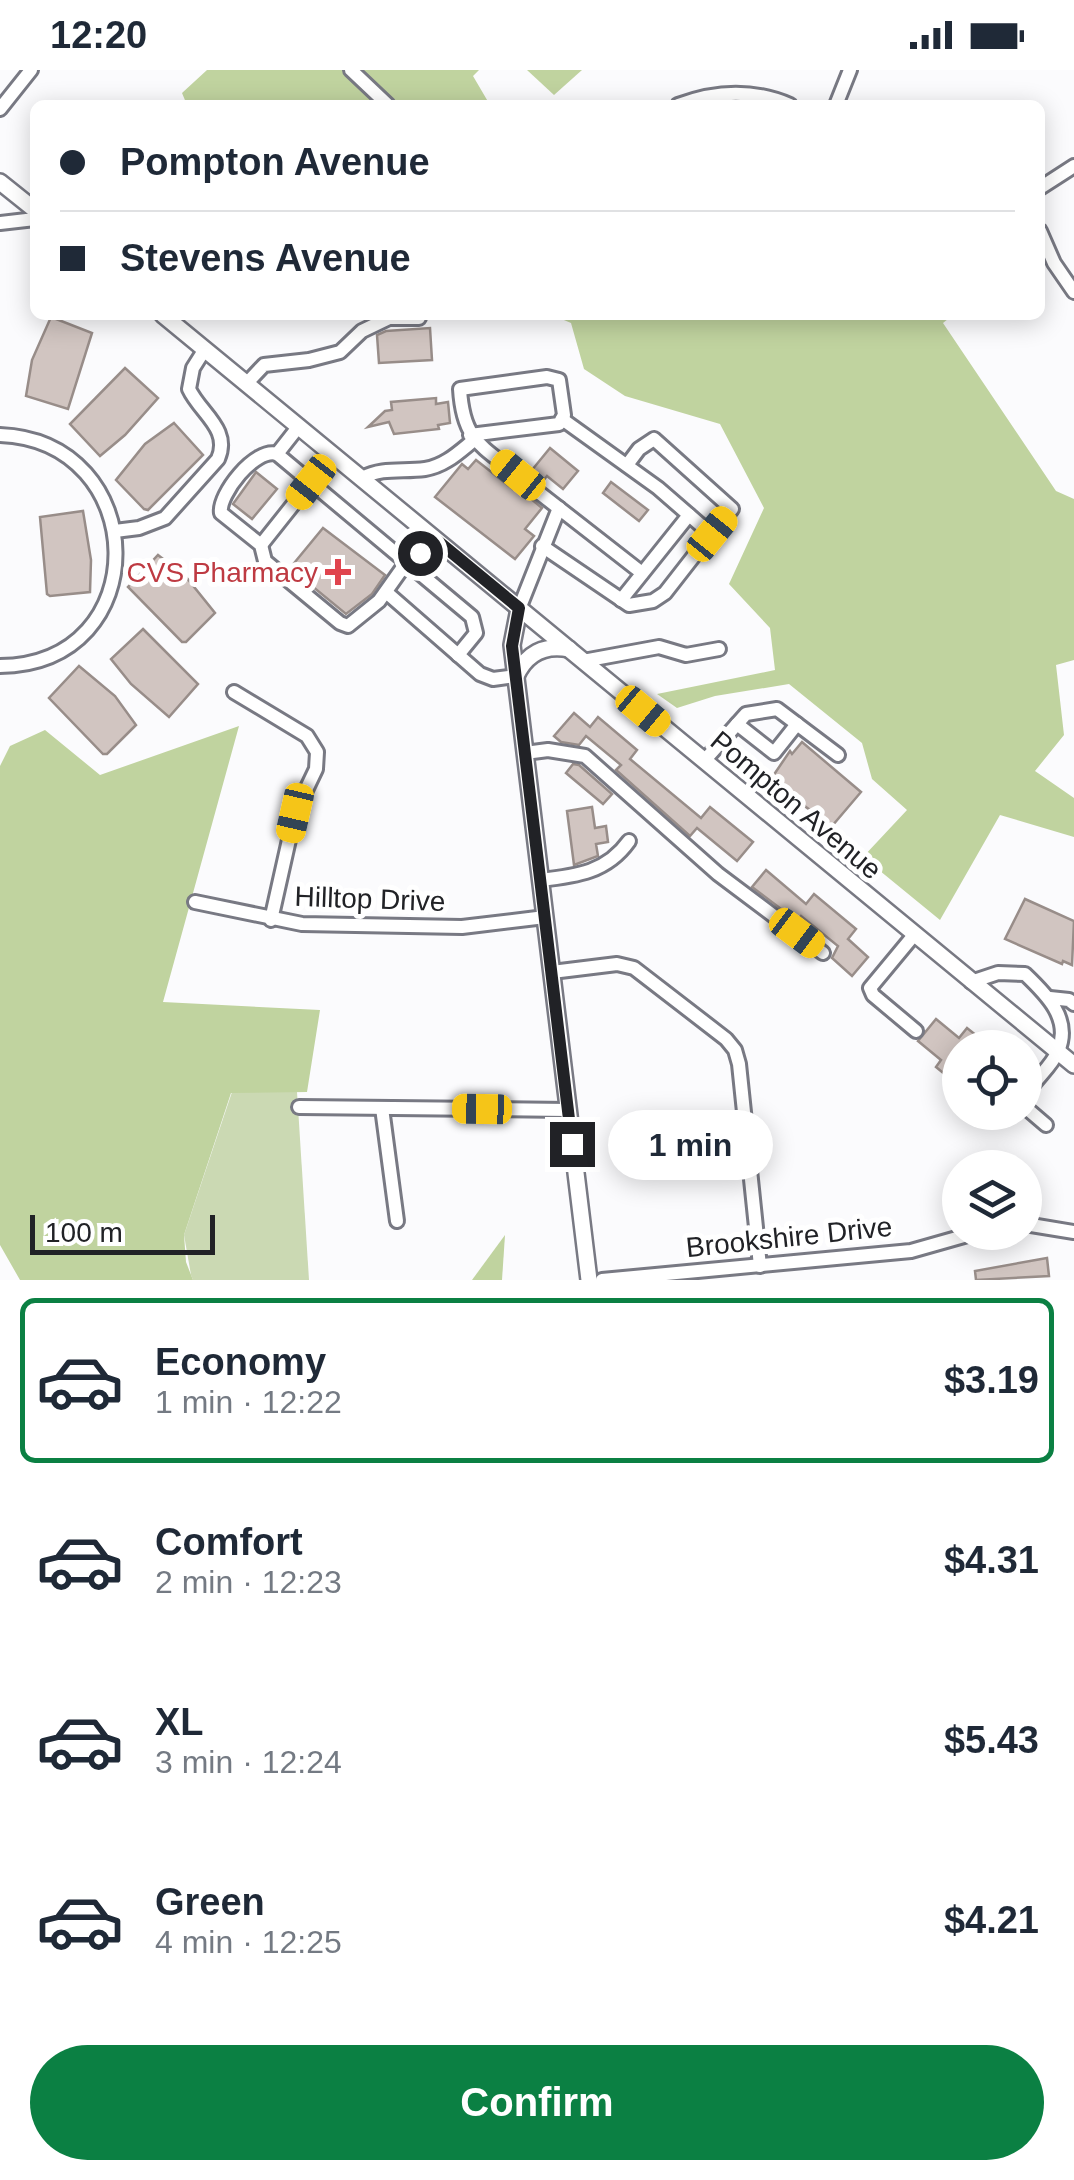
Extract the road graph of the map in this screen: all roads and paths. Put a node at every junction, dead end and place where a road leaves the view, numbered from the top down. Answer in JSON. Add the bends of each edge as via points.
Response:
{"nodes":[{"id":1,"x":32,"y":70,"type":"edge"},
{"id":2,"x":350,"y":70,"type":"edge"},
{"id":3,"x":850,"y":70,"type":"edge"},
{"id":4,"x":383,"y":100,"type":"edge"},
{"id":5,"x":695,"y":100,"type":"edge"},
{"id":6,"x":776,"y":100,"type":"edge"},
{"id":7,"x":838,"y":100,"type":"edge"},
{"id":8,"x":0,"y":109,"type":"edge"},
{"id":9,"x":1074,"y":166,"type":"edge"},
{"id":10,"x":0,"y":182,"type":"edge"},
{"id":11,"x":1045,"y":185,"type":"edge"},
{"id":12,"x":30,"y":206,"type":"edge"},
{"id":13,"x":30,"y":220,"type":"edge"},
{"id":14,"x":0,"y":224,"type":"edge"},
{"id":15,"x":1045,"y":243,"type":"edge"},
{"id":16,"x":1074,"y":292,"type":"edge"},
{"id":17,"x":169,"y":320,"type":"edge"},
{"id":18,"x":384,"y":320,"type":"edge"},
{"id":19,"x":205,"y":349,"type":"junction"},
{"id":20,"x":246,"y":384,"type":"junction"},
{"id":21,"x":562,"y":419,"type":"junction"},
{"id":22,"x":298,"y":426,"type":"junction"},
{"id":23,"x":0,"y":435,"type":"edge"},
{"id":24,"x":472,"y":438,"type":"junction"},
{"id":25,"x":277,"y":454,"type":"junction"},
{"id":26,"x":627,"y":465,"type":"junction"},
{"id":27,"x":518,"y":475,"type":"dead end"},
{"id":28,"x":362,"y":478,"type":"junction"},
{"id":29,"x":311,"y":482,"type":"junction"},
{"id":30,"x":532,"y":488,"type":"dead end"},
{"id":31,"x":559,"y":508,"type":"junction"},
{"id":32,"x":688,"y":515,"type":"junction"},
{"id":33,"x":114,"y":531,"type":"junction"},
{"id":34,"x":428,"y":533,"type":"junction"},
{"id":35,"x":712,"y":534,"type":"junction"},
{"id":36,"x":260,"y":546,"type":"junction"},
{"id":37,"x":542,"y":546,"type":"junction"},
{"id":38,"x":406,"y":563,"type":"junction"},
{"id":39,"x":642,"y":573,"type":"junction"},
{"id":40,"x":382,"y":597,"type":"junction"},
{"id":41,"x":620,"y":600,"type":"junction"},
{"id":42,"x":519,"y":608,"type":"junction"},
{"id":43,"x":718,"y":649,"type":"dead end"},
{"id":44,"x":569,"y":650,"type":"junction"},
{"id":45,"x":458,"y":655,"type":"junction"},
{"id":46,"x":583,"y":661,"type":"junction"},
{"id":47,"x":0,"y":666,"type":"edge"},
{"id":48,"x":516,"y":676,"type":"junction"},
{"id":49,"x":234,"y":692,"type":"dead end"},
{"id":50,"x":737,"y":724,"type":"junction"},
{"id":51,"x":797,"y":724,"type":"junction"},
{"id":52,"x":525,"y":753,"type":"junction"},
{"id":53,"x":838,"y":755,"type":"dead end"},
{"id":54,"x":704,"y":761,"type":"junction"},
{"id":55,"x":629,"y":841,"type":"dead end"},
{"id":56,"x":540,"y":880,"type":"junction"},
{"id":57,"x":195,"y":902,"type":"dead end"},
{"id":58,"x":545,"y":917,"type":"junction"},
{"id":59,"x":271,"y":920,"type":"junction"},
{"id":60,"x":914,"y":935,"type":"junction"},
{"id":61,"x":823,"y":953,"type":"dead end"},
{"id":62,"x":552,"y":972,"type":"junction"},
{"id":63,"x":971,"y":982,"type":"junction"},
{"id":64,"x":1050,"y":998,"type":"junction"},
{"id":65,"x":1074,"y":1004,"type":"edge"},
{"id":66,"x":916,"y":1031,"type":"dead end"},
{"id":67,"x":1058,"y":1052,"type":"junction"},
{"id":68,"x":1074,"y":1065,"type":"edge"},
{"id":69,"x":1042,"y":1074,"type":"edge"},
{"id":70,"x":299,"y":1107,"type":"dead end"},
{"id":71,"x":382,"y":1108,"type":"junction"},
{"id":72,"x":568,"y":1110,"type":"junction"},
{"id":73,"x":1042,"y":1122,"type":"edge"},
{"id":74,"x":1046,"y":1125,"type":"dead end"},
{"id":75,"x":397,"y":1221,"type":"dead end"},
{"id":76,"x":1042,"y":1227,"type":"edge"},
{"id":77,"x":1074,"y":1232,"type":"edge"},
{"id":78,"x":942,"y":1242,"type":"edge"},
{"id":79,"x":760,"y":1266,"type":"junction"},
{"id":80,"x":589,"y":1280,"type":"edge"},
{"id":81,"x":602,"y":1280,"type":"edge"}],
"edges":[{"from":1,"to":8,"type":"street"},
{"from":2,"to":4,"type":"street"},
{"from":3,"to":7,"type":"street"},
{"from":5,"to":6,"type":"street","via":[[739,93]]},
{"from":9,"to":11,"type":"street"},
{"from":10,"to":12,"type":"main road"},
{"from":13,"to":14,"type":"street"},
{"from":15,"to":16,"type":"street"},
{"from":17,"to":19,"type":"main road","name":"Pompton Avenue"},
{"from":18,"to":20,"type":"street","via":[[340,352],[264,365]]},
{"from":19,"to":20,"type":"main road","name":"Pompton Avenue"},
{"from":19,"to":33,"type":"street","via":[[190,389],[220,432],[218,459],[165,518]]},
{"from":20,"to":22,"type":"main road","name":"Pompton Avenue"},
{"from":21,"to":24,"type":"street"},
{"from":21,"to":24,"type":"street","via":[[559,380],[460,390]]},
{"from":21,"to":26,"type":"street"},
{"from":22,"to":25,"type":"street"},
{"from":22,"to":28,"type":"main road","name":"Pompton Avenue"},
{"from":23,"to":33,"type":"street","via":[[36,440],[75,462],[101,494]]},
{"from":24,"to":27,"type":"street"},
{"from":24,"to":28,"type":"street","via":[[445,463],[377,470]]},
{"from":25,"to":29,"type":"street"},
{"from":25,"to":36,"type":"street","via":[[257,455],[220,504],[221,513]]},
{"from":26,"to":32,"type":"street"},
{"from":26,"to":35,"type":"street","via":[[654,439],[732,509]]},
{"from":28,"to":34,"type":"main road","name":"Pompton Avenue"},
{"from":29,"to":36,"type":"street"},
{"from":29,"to":38,"type":"street"},
{"from":30,"to":31,"type":"street"},
{"from":31,"to":37,"type":"street"},
{"from":31,"to":39,"type":"street"},
{"from":32,"to":35,"type":"street"},
{"from":32,"to":39,"type":"street"},
{"from":33,"to":47,"type":"street","via":[[114,579],[92,625],[52,656]]},
{"from":34,"to":38,"type":"street","via":[[410,546]]},
{"from":34,"to":42,"type":"main road","name":"Pompton Avenue"},
{"from":35,"to":41,"type":"street","via":[[665,594],[629,606]]},
{"from":36,"to":40,"type":"street","via":[[265,560],[340,623],[355,623]]},
{"from":37,"to":41,"type":"street"},
{"from":37,"to":42,"type":"street"},
{"from":38,"to":40,"type":"street"},
{"from":38,"to":45,"type":"street","via":[[472,618],[476,632]]},
{"from":39,"to":41,"type":"street"},
{"from":40,"to":45,"type":"street"},
{"from":42,"to":44,"type":"main road","name":"Pompton Avenue"},
{"from":42,"to":48,"type":"main road","via":[[512,646]]},
{"from":43,"to":46,"type":"street","via":[[686,655],[659,646]]},
{"from":44,"to":46,"type":"main road","name":"Pompton Avenue"},
{"from":44,"to":48,"type":"main road","via":[[536,652]]},
{"from":45,"to":48,"type":"street","via":[[492,679]]},
{"from":46,"to":54,"type":"main road","name":"Pompton Avenue"},
{"from":48,"to":52,"type":"main road"},
{"from":49,"to":59,"type":"street","via":[[308,736],[317,752],[295,813]]},
{"from":50,"to":51,"type":"street","via":[[746,714],[777,709]]},
{"from":50,"to":51,"type":"street","via":[[774,753]]},
{"from":50,"to":54,"type":"street"},
{"from":51,"to":53,"type":"street"},
{"from":52,"to":56,"type":"main road"},
{"from":52,"to":61,"type":"street","via":[[585,756],[718,874]]},
{"from":54,"to":60,"type":"main road","name":"Pompton Avenue"},
{"from":55,"to":56,"type":"street","via":[[616,859],[591,872]]},
{"from":56,"to":58,"type":"main road"},
{"from":57,"to":59,"type":"street","name":"Hilltop Drive"},
{"from":58,"to":59,"type":"street","name":"Hilltop Drive","via":[[462,926]]},
{"from":58,"to":62,"type":"main road"},
{"from":60,"to":63,"type":"main road","name":"Pompton Avenue"},
{"from":60,"to":66,"type":"street","via":[[870,988]]},
{"from":62,"to":72,"type":"main road"},
{"from":62,"to":79,"type":"street","via":[[634,968],[731,1044],[739,1064]]},
{"from":63,"to":64,"type":"street","via":[[1025,974]]},
{"from":63,"to":67,"type":"main road","name":"Pompton Avenue"},
{"from":64,"to":65,"type":"street"},
{"from":64,"to":67,"type":"street","via":[[1062,1027]]},
{"from":67,"to":68,"type":"main road","name":"Pompton Avenue"},
{"from":67,"to":69,"type":"street"},
{"from":70,"to":71,"type":"street"},
{"from":71,"to":72,"type":"street"},
{"from":71,"to":75,"type":"street"},
{"from":72,"to":80,"type":"main road"},
{"from":73,"to":74,"type":"street"},
{"from":76,"to":77,"type":"street"},
{"from":78,"to":79,"type":"street","name":"Brookshire Drive"},
{"from":79,"to":81,"type":"street","name":"Brookshire Drive"}]}
